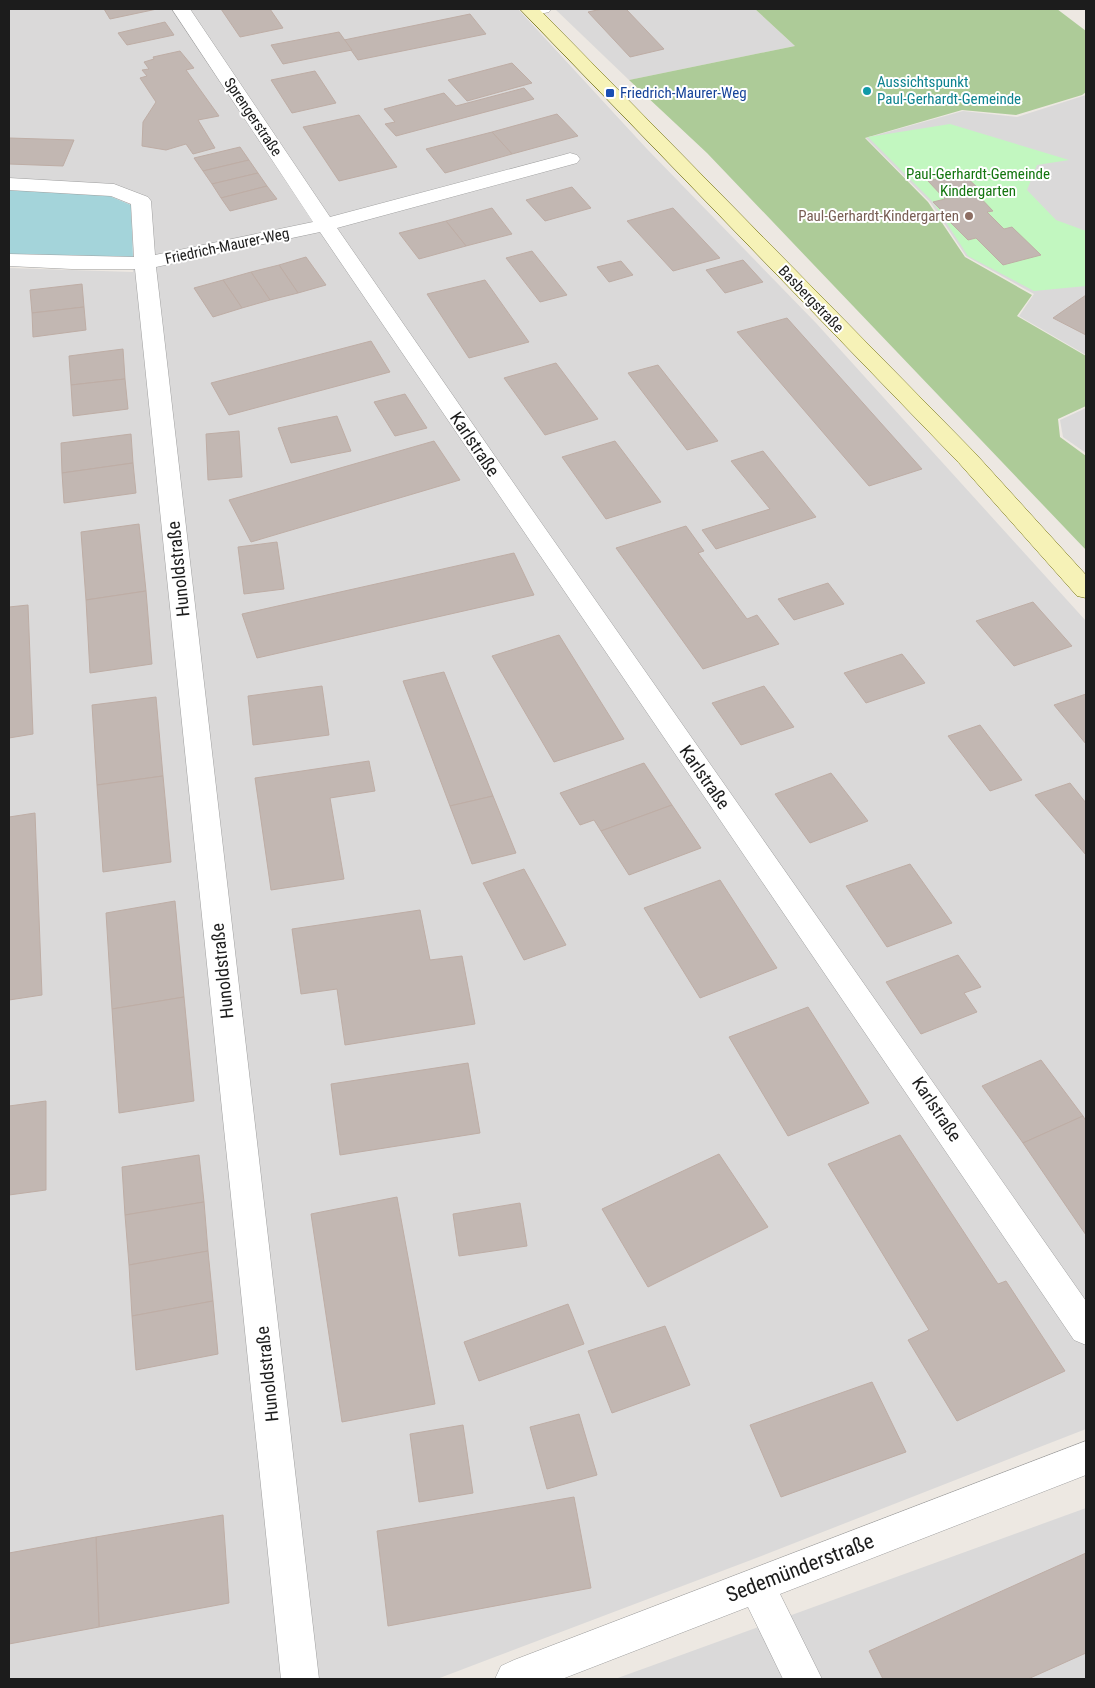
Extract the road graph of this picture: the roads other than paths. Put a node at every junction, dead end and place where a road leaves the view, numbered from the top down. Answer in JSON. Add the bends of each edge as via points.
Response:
{"nodes":[{"id":1,"x":181,"y":9,"type":"edge"},
{"id":2,"x":535,"y":10,"type":"edge"},
{"id":3,"x":570,"y":159,"type":"dead end"},
{"id":4,"x":9,"y":184,"type":"edge"},
{"id":5,"x":325,"y":224,"type":"junction"},
{"id":6,"x":9,"y":260,"type":"edge"},
{"id":7,"x":145,"y":263,"type":"junction"},
{"id":8,"x":1086,"y":590,"type":"edge"},
{"id":9,"x":1086,"y":1330,"type":"edge"},
{"id":10,"x":1086,"y":1458,"type":"edge"},
{"id":11,"x":756,"y":1585,"type":"junction"},
{"id":12,"x":300,"y":1679,"type":"edge"},
{"id":13,"x":514,"y":1679,"type":"edge"},
{"id":14,"x":803,"y":1679,"type":"edge"}],
"edges":[{"from":1,"to":5,"type":"street","name":"Sprengerstraße"},
{"from":2,"to":8,"type":"main road","name":"Basbergstraße","via":[[966,458]]},
{"from":3,"to":5,"type":"street","name":"Friedrich-Maurer-Weg"},
{"from":4,"to":7,"type":"street","name":"Friedrich-Maurer-Weg","via":[[114,190],[141,201]]},
{"from":5,"to":7,"type":"street","name":"Friedrich-Maurer-Weg"},
{"from":5,"to":9,"type":"street","name":"Karlstraße","via":[[598,625],[927,1094]]},
{"from":6,"to":7,"type":"street","name":"Friedrich-Maurer-Weg"},
{"from":7,"to":12,"type":"street","name":"Hunoldstraße"},
{"from":10,"to":11,"type":"street","name":"Sedemünderstraße"},
{"from":11,"to":13,"type":"street","name":"Sedemünderstraße"},
{"from":11,"to":14,"type":"street"}]}
